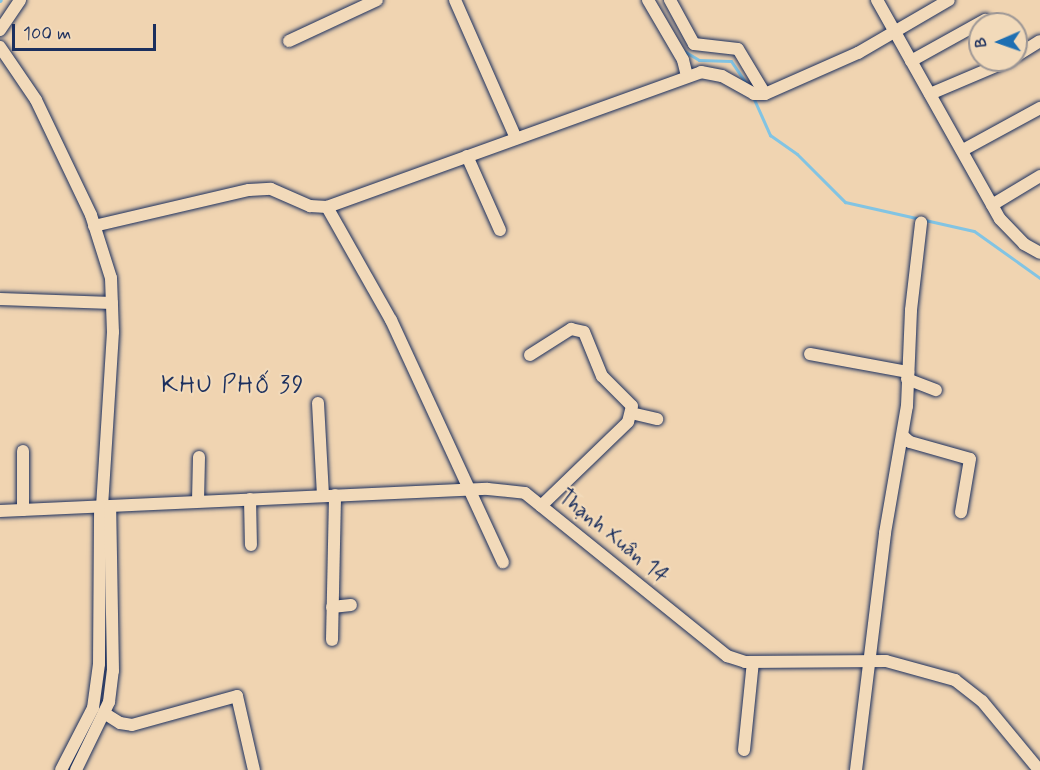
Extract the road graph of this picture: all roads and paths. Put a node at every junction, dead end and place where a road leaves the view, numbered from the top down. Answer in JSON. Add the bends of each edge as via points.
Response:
{"nodes":[{"id":1,"x":20,"y":0,"type":"edge"},
{"id":2,"x":377,"y":0,"type":"edge"},
{"id":3,"x":455,"y":0,"type":"edge"},
{"id":4,"x":648,"y":0,"type":"edge"},
{"id":5,"x":670,"y":0,"type":"edge"},
{"id":6,"x":876,"y":0,"type":"edge"},
{"id":7,"x":949,"y":0,"type":"edge"},
{"id":8,"x":0,"y":30,"type":"edge"},
{"id":9,"x":968,"y":30,"type":"edge"},
{"id":10,"x":894,"y":32,"type":"junction"},
{"id":11,"x":289,"y":41,"type":"dead end"},
{"id":12,"x":0,"y":47,"type":"edge"},
{"id":13,"x":911,"y":62,"type":"junction"},
{"id":14,"x":982,"y":72,"type":"edge"},
{"id":15,"x":687,"y":76,"type":"junction"},
{"id":16,"x":765,"y":94,"type":"junction"},
{"id":17,"x":930,"y":94,"type":"junction"},
{"id":18,"x":1040,"y":108,"type":"edge"},
{"id":19,"x":516,"y":138,"type":"junction"},
{"id":20,"x":963,"y":150,"type":"junction"},
{"id":21,"x":467,"y":156,"type":"junction"},
{"id":22,"x":1040,"y":176,"type":"edge"},
{"id":23,"x":992,"y":205,"type":"junction"},
{"id":24,"x":327,"y":207,"type":"junction"},
{"id":25,"x":921,"y":224,"type":"dead end"},
{"id":26,"x":94,"y":226,"type":"junction"},
{"id":27,"x":500,"y":230,"type":"dead end"},
{"id":28,"x":1039,"y":255,"type":"edge"},
{"id":29,"x":0,"y":298,"type":"edge"},
{"id":30,"x":112,"y":303,"type":"junction"},
{"id":31,"x":530,"y":354,"type":"dead end"},
{"id":32,"x":810,"y":354,"type":"dead end"},
{"id":33,"x":907,"y":376,"type":"junction"},
{"id":34,"x":936,"y":390,"type":"dead end"},
{"id":35,"x":318,"y":403,"type":"dead end"},
{"id":36,"x":631,"y":413,"type":"junction"},
{"id":37,"x":657,"y":419,"type":"dead end"},
{"id":38,"x":903,"y":436,"type":"junction"},
{"id":39,"x":23,"y":452,"type":"dead end"},
{"id":40,"x":199,"y":457,"type":"dead end"},
{"id":41,"x":469,"y":489,"type":"junction"},
{"id":42,"x":329,"y":495,"type":"junction"},
{"id":43,"x":250,"y":500,"type":"junction"},
{"id":44,"x":198,"y":501,"type":"junction"},
{"id":45,"x":541,"y":506,"type":"junction"},
{"id":46,"x":104,"y":507,"type":"junction"},
{"id":47,"x":23,"y":510,"type":"junction"},
{"id":48,"x":0,"y":511,"type":"edge"},
{"id":49,"x":961,"y":512,"type":"dead end"},
{"id":50,"x":251,"y":545,"type":"dead end"},
{"id":51,"x":503,"y":562,"type":"dead end"},
{"id":52,"x":351,"y":605,"type":"dead end"},
{"id":53,"x":332,"y":607,"type":"junction"},
{"id":54,"x":332,"y":640,"type":"dead end"},
{"id":55,"x":870,"y":660,"type":"junction"},
{"id":56,"x":753,"y":662,"type":"junction"},
{"id":57,"x":104,"y":712,"type":"junction"},
{"id":58,"x":744,"y":750,"type":"dead end"},
{"id":59,"x":253,"y":765,"type":"edge"},
{"id":60,"x":1035,"y":768,"type":"edge"},
{"id":61,"x":61,"y":770,"type":"edge"},
{"id":62,"x":75,"y":770,"type":"edge"},
{"id":63,"x":856,"y":770,"type":"edge"}],
"edges":[{"from":1,"to":8,"type":"street"},
{"from":2,"to":11,"type":"street"},
{"from":3,"to":19,"type":"street"},
{"from":4,"to":15,"type":"street","via":[[683,60]]},
{"from":5,"to":16,"type":"street","via":[[694,44],[738,49]]},
{"from":6,"to":10,"type":"street"},
{"from":7,"to":10,"type":"street"},
{"from":9,"to":13,"type":"street"},
{"from":10,"to":13,"type":"street"},
{"from":10,"to":16,"type":"street","via":[[858,53]]},
{"from":12,"to":26,"type":"street","via":[[36,100]]},
{"from":13,"to":17,"type":"street"},
{"from":14,"to":17,"type":"street"},
{"from":15,"to":16,"type":"street","via":[[701,72],[723,76],[744,90]]},
{"from":15,"to":19,"type":"street"},
{"from":17,"to":20,"type":"street"},
{"from":18,"to":20,"type":"street"},
{"from":19,"to":21,"type":"street"},
{"from":20,"to":23,"type":"street"},
{"from":21,"to":24,"type":"street"},
{"from":21,"to":27,"type":"street"},
{"from":22,"to":23,"type":"street"},
{"from":23,"to":28,"type":"street","via":[[1010,232]]},
{"from":24,"to":26,"type":"street","via":[[310,206],[271,189],[249,190]]},
{"from":24,"to":41,"type":"street","via":[[391,320]]},
{"from":25,"to":33,"type":"street"},
{"from":26,"to":30,"type":"street","via":[[111,278]]},
{"from":29,"to":30,"type":"street"},
{"from":30,"to":46,"type":"street"},
{"from":31,"to":36,"type":"street","via":[[571,329],[584,332],[602,376],[632,406]]},
{"from":32,"to":33,"type":"street"},
{"from":33,"to":34,"type":"street"},
{"from":33,"to":38,"type":"street"},
{"from":35,"to":42,"type":"street"},
{"from":36,"to":37,"type":"street"},
{"from":36,"to":45,"type":"street","via":[[628,422]]},
{"from":38,"to":49,"type":"street","via":[[910,442],[970,459]]},
{"from":38,"to":55,"type":"street","via":[[898,445]]},
{"from":39,"to":47,"type":"street"},
{"from":40,"to":44,"type":"street"},
{"from":41,"to":42,"type":"street","name":"Thạnh Xuân 14"},
{"from":41,"to":45,"type":"street","name":"Thạnh Xuân 14","via":[[504,488],[525,494]]},
{"from":41,"to":51,"type":"street"},
{"from":42,"to":43,"type":"street","name":"Thạnh Xuân 14"},
{"from":42,"to":53,"type":"street"},
{"from":43,"to":44,"type":"street","name":"Thạnh Xuân 14"},
{"from":43,"to":50,"type":"street"},
{"from":44,"to":46,"type":"street","name":"Thạnh Xuân 14"},
{"from":45,"to":56,"type":"street","name":"Thạnh Xuân 14","via":[[727,656]]},
{"from":46,"to":47,"type":"street","name":"Thạnh Xuân 14"},
{"from":46,"to":57,"type":"street","via":[[113,671]]},
{"from":46,"to":61,"type":"street","via":[[99,664],[93,708]]},
{"from":47,"to":48,"type":"street","name":"Thạnh Xuân 14"},
{"from":52,"to":53,"type":"street"},
{"from":53,"to":54,"type":"street"},
{"from":55,"to":56,"type":"street","name":"Thạnh Xuân 14"},
{"from":55,"to":60,"type":"street","name":"Thạnh Xuân 14","via":[[967,686]]},
{"from":55,"to":63,"type":"street"},
{"from":56,"to":58,"type":"street"},
{"from":57,"to":59,"type":"street","via":[[120,723],[132,724],[237,696]]},
{"from":57,"to":62,"type":"street"}]}
